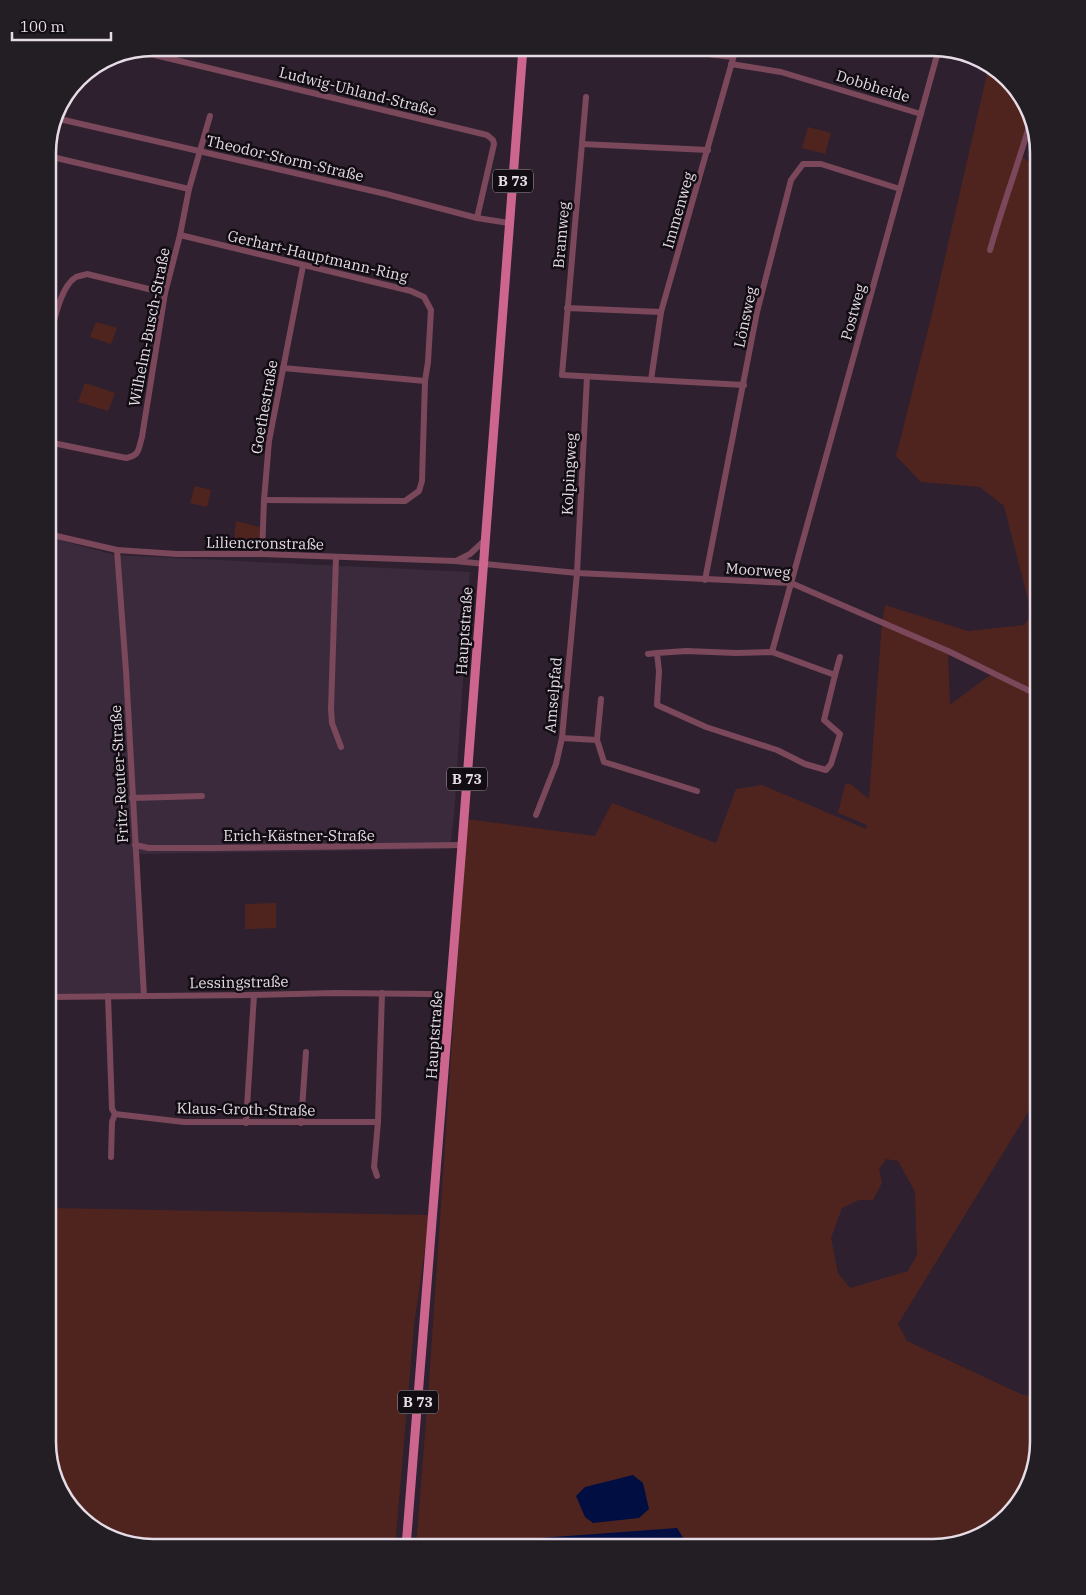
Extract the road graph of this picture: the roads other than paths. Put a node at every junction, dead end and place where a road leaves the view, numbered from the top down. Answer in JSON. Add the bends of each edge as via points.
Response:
{"nodes":[{"id":1,"x":163,"y":56,"type":"edge"},
{"id":2,"x":522,"y":56,"type":"edge"},
{"id":3,"x":707,"y":56,"type":"edge"},
{"id":4,"x":733,"y":56,"type":"edge"},
{"id":5,"x":937,"y":56,"type":"edge"},
{"id":6,"x":732,"y":60,"type":"junction"},
{"id":7,"x":586,"y":97,"type":"dead end"},
{"id":8,"x":921,"y":114,"type":"junction"},
{"id":9,"x":210,"y":116,"type":"dead end"},
{"id":10,"x":63,"y":120,"type":"edge"},
{"id":11,"x":1027,"y":133,"type":"edge"},
{"id":12,"x":582,"y":144,"type":"junction"},
{"id":13,"x":708,"y":150,"type":"junction"},
{"id":14,"x":200,"y":152,"type":"junction"},
{"id":15,"x":56,"y":158,"type":"edge"},
{"id":16,"x":189,"y":189,"type":"junction"},
{"id":17,"x":900,"y":189,"type":"junction"},
{"id":18,"x":477,"y":218,"type":"junction"},
{"id":19,"x":509,"y":223,"type":"junction"},
{"id":20,"x":180,"y":235,"type":"junction"},
{"id":21,"x":990,"y":250,"type":"dead end"},
{"id":22,"x":303,"y":266,"type":"junction"},
{"id":23,"x":165,"y":293,"type":"junction"},
{"id":24,"x":567,"y":308,"type":"junction"},
{"id":25,"x":661,"y":312,"type":"junction"},
{"id":26,"x":56,"y":316,"type":"edge"},
{"id":27,"x":283,"y":368,"type":"junction"},
{"id":28,"x":587,"y":377,"type":"junction"},
{"id":29,"x":651,"y":380,"type":"junction"},
{"id":30,"x":426,"y":381,"type":"junction"},
{"id":31,"x":744,"y":385,"type":"junction"},
{"id":32,"x":56,"y":444,"type":"edge"},
{"id":33,"x":264,"y":500,"type":"junction"},
{"id":34,"x":56,"y":536,"type":"edge"},
{"id":35,"x":485,"y":540,"type":"junction"},
{"id":36,"x":117,"y":550,"type":"junction"},
{"id":37,"x":262,"y":554,"type":"junction"},
{"id":38,"x":336,"y":557,"type":"junction"},
{"id":39,"x":455,"y":561,"type":"junction"},
{"id":40,"x":483,"y":563,"type":"junction"},
{"id":41,"x":576,"y":573,"type":"junction"},
{"id":42,"x":705,"y":580,"type":"junction"},
{"id":43,"x":791,"y":583,"type":"junction"},
{"id":44,"x":772,"y":652,"type":"junction"},
{"id":45,"x":657,"y":653,"type":"junction"},
{"id":46,"x":648,"y":654,"type":"dead end"},
{"id":47,"x":840,"y":657,"type":"dead end"},
{"id":48,"x":835,"y":675,"type":"junction"},
{"id":49,"x":1030,"y":691,"type":"edge"},
{"id":50,"x":601,"y":699,"type":"dead end"},
{"id":51,"x":562,"y":738,"type":"junction"},
{"id":52,"x":597,"y":740,"type":"junction"},
{"id":53,"x":341,"y":747,"type":"dead end"},
{"id":54,"x":697,"y":791,"type":"dead end"},
{"id":55,"x":202,"y":796,"type":"dead end"},
{"id":56,"x":132,"y":798,"type":"junction"},
{"id":57,"x":536,"y":815,"type":"dead end"},
{"id":58,"x":135,"y":845,"type":"junction"},
{"id":59,"x":462,"y":845,"type":"junction"},
{"id":60,"x":382,"y":993,"type":"junction"},
{"id":61,"x":431,"y":994,"type":"dead end"},
{"id":62,"x":108,"y":996,"type":"junction"},
{"id":63,"x":144,"y":996,"type":"junction"},
{"id":64,"x":254,"y":996,"type":"junction"},
{"id":65,"x":56,"y":997,"type":"edge"},
{"id":66,"x":306,"y":1052,"type":"dead end"},
{"id":67,"x":115,"y":1114,"type":"junction"},
{"id":68,"x":301,"y":1122,"type":"junction"},
{"id":69,"x":378,"y":1122,"type":"junction"},
{"id":70,"x":246,"y":1123,"type":"junction"},
{"id":71,"x":111,"y":1157,"type":"dead end"},
{"id":72,"x":376,"y":1176,"type":"dead end"},
{"id":73,"x":407,"y":1539,"type":"edge"}],
"edges":[{"from":1,"to":18,"type":"street","name":"Ludwig-Uhland-Straße","via":[[488,135],[494,144]]},
{"from":2,"to":19,"type":"main road","name":"Hauptstraße","number":"B 73"},
{"from":3,"to":6,"type":"street","name":"Dobbheide"},
{"from":4,"to":6,"type":"street","name":"Immenweg"},
{"from":5,"to":8,"type":"street","name":"Postweg"},
{"from":6,"to":8,"type":"street","name":"Dobbheide"},
{"from":6,"to":13,"type":"street","name":"Immenweg"},
{"from":7,"to":12,"type":"street","name":"Bramweg"},
{"from":8,"to":17,"type":"street","name":"Postweg"},
{"from":9,"to":14,"type":"street","name":"Wilhelm-Busch-Straße"},
{"from":10,"to":14,"type":"street","name":"Theodor-Storm-Straße"},
{"from":11,"to":21,"type":"street"},
{"from":12,"to":13,"type":"street"},
{"from":12,"to":24,"type":"street","name":"Bramweg"},
{"from":13,"to":25,"type":"street","name":"Immenweg"},
{"from":14,"to":16,"type":"street","name":"Wilhelm-Busch-Straße"},
{"from":14,"to":18,"type":"street","name":"Theodor-Storm-Straße"},
{"from":15,"to":16,"type":"street"},
{"from":16,"to":20,"type":"street","name":"Wilhelm-Busch-Straße"},
{"from":17,"to":31,"type":"street","name":"Lönsweg","via":[[821,164],[802,164],[791,180],[757,312]]},
{"from":17,"to":43,"type":"street","name":"Postweg"},
{"from":18,"to":19,"type":"street","name":"Theodor-Storm-Straße"},
{"from":19,"to":35,"type":"main road","name":"Hauptstraße","number":"B 73"},
{"from":20,"to":22,"type":"street","name":"Gerhart-Hauptmann-Ring"},
{"from":20,"to":23,"type":"street","name":"Wilhelm-Busch-Straße"},
{"from":22,"to":27,"type":"street","name":"Goethestraße"},
{"from":22,"to":30,"type":"street","name":"Gerhart-Hauptmann-Ring","via":[[412,291],[424,297],[431,310]]},
{"from":23,"to":26,"type":"street","via":[[87,274],[75,278],[68,286]]},
{"from":23,"to":32,"type":"street","name":"Wilhelm-Busch-Straße","via":[[137,453],[126,458]]},
{"from":24,"to":25,"type":"street"},
{"from":24,"to":28,"type":"street","name":"Bramweg","via":[[562,375]]},
{"from":25,"to":29,"type":"street","name":"Immenweg"},
{"from":27,"to":30,"type":"street"},
{"from":27,"to":33,"type":"street","name":"Goethestraße","via":[[269,441]]},
{"from":28,"to":29,"type":"street"},
{"from":28,"to":41,"type":"street","name":"Kolpingweg"},
{"from":29,"to":31,"type":"street"},
{"from":30,"to":33,"type":"street","name":"Gerhart-Hauptmann-Ring","via":[[419,491],[405,501]]},
{"from":31,"to":42,"type":"street","name":"Lönsweg"},
{"from":33,"to":37,"type":"street","name":"Goethestraße"},
{"from":34,"to":36,"type":"street","name":"Liliencronstraße"},
{"from":35,"to":39,"type":"street","via":[[470,554]]},
{"from":35,"to":40,"type":"main road","name":"Hauptstraße","number":"B 73"},
{"from":36,"to":37,"type":"street","name":"Liliencronstraße"},
{"from":36,"to":56,"type":"street","name":"Fritz-Reuter-Straße"},
{"from":37,"to":38,"type":"street","name":"Liliencronstraße"},
{"from":38,"to":39,"type":"street","name":"Liliencronstraße"},
{"from":38,"to":53,"type":"street","via":[[331,709],[332,723]]},
{"from":39,"to":40,"type":"street","name":"Liliencronstraße"},
{"from":40,"to":41,"type":"street","name":"Moorweg"},
{"from":40,"to":59,"type":"main road","name":"Hauptstraße","number":"B 73"},
{"from":41,"to":42,"type":"street","name":"Moorweg"},
{"from":41,"to":51,"type":"street","name":"Amselpfad"},
{"from":42,"to":43,"type":"street","name":"Moorweg"},
{"from":43,"to":44,"type":"street","name":"Postweg"},
{"from":43,"to":49,"type":"street","name":"Moorweg","via":[[948,651]]},
{"from":44,"to":45,"type":"street"},
{"from":44,"to":48,"type":"street"},
{"from":45,"to":46,"type":"street"},
{"from":45,"to":48,"type":"street","via":[[657,705],[826,770],[840,734],[824,720]]},
{"from":47,"to":48,"type":"street"},
{"from":50,"to":52,"type":"street"},
{"from":51,"to":52,"type":"street"},
{"from":51,"to":57,"type":"street","name":"Amselpfad","via":[[556,764]]},
{"from":52,"to":54,"type":"street","via":[[604,762]]},
{"from":55,"to":56,"type":"street"},
{"from":56,"to":58,"type":"street","name":"Fritz-Reuter-Straße"},
{"from":58,"to":59,"type":"street","name":"Erich-Kästner-Straße","via":[[149,848]]},
{"from":58,"to":63,"type":"street","name":"Fritz-Reuter-Straße"},
{"from":59,"to":73,"type":"main road","name":"Hauptstraße","number":"B 73"},
{"from":60,"to":61,"type":"street","name":"Lessingstraße"},
{"from":60,"to":64,"type":"street","name":"Lessingstraße"},
{"from":60,"to":69,"type":"street"},
{"from":62,"to":63,"type":"street","name":"Lessingstraße"},
{"from":62,"to":65,"type":"street","name":"Lessingstraße"},
{"from":62,"to":67,"type":"street","via":[[112,1109]]},
{"from":63,"to":64,"type":"street","name":"Lessingstraße"},
{"from":64,"to":70,"type":"street"},
{"from":66,"to":68,"type":"street"},
{"from":67,"to":70,"type":"street","name":"Klaus-Groth-Straße","via":[[184,1122]]},
{"from":67,"to":71,"type":"street"},
{"from":68,"to":69,"type":"street","name":"Klaus-Groth-Straße"},
{"from":68,"to":70,"type":"street","name":"Klaus-Groth-Straße"},
{"from":69,"to":72,"type":"street"}]}
